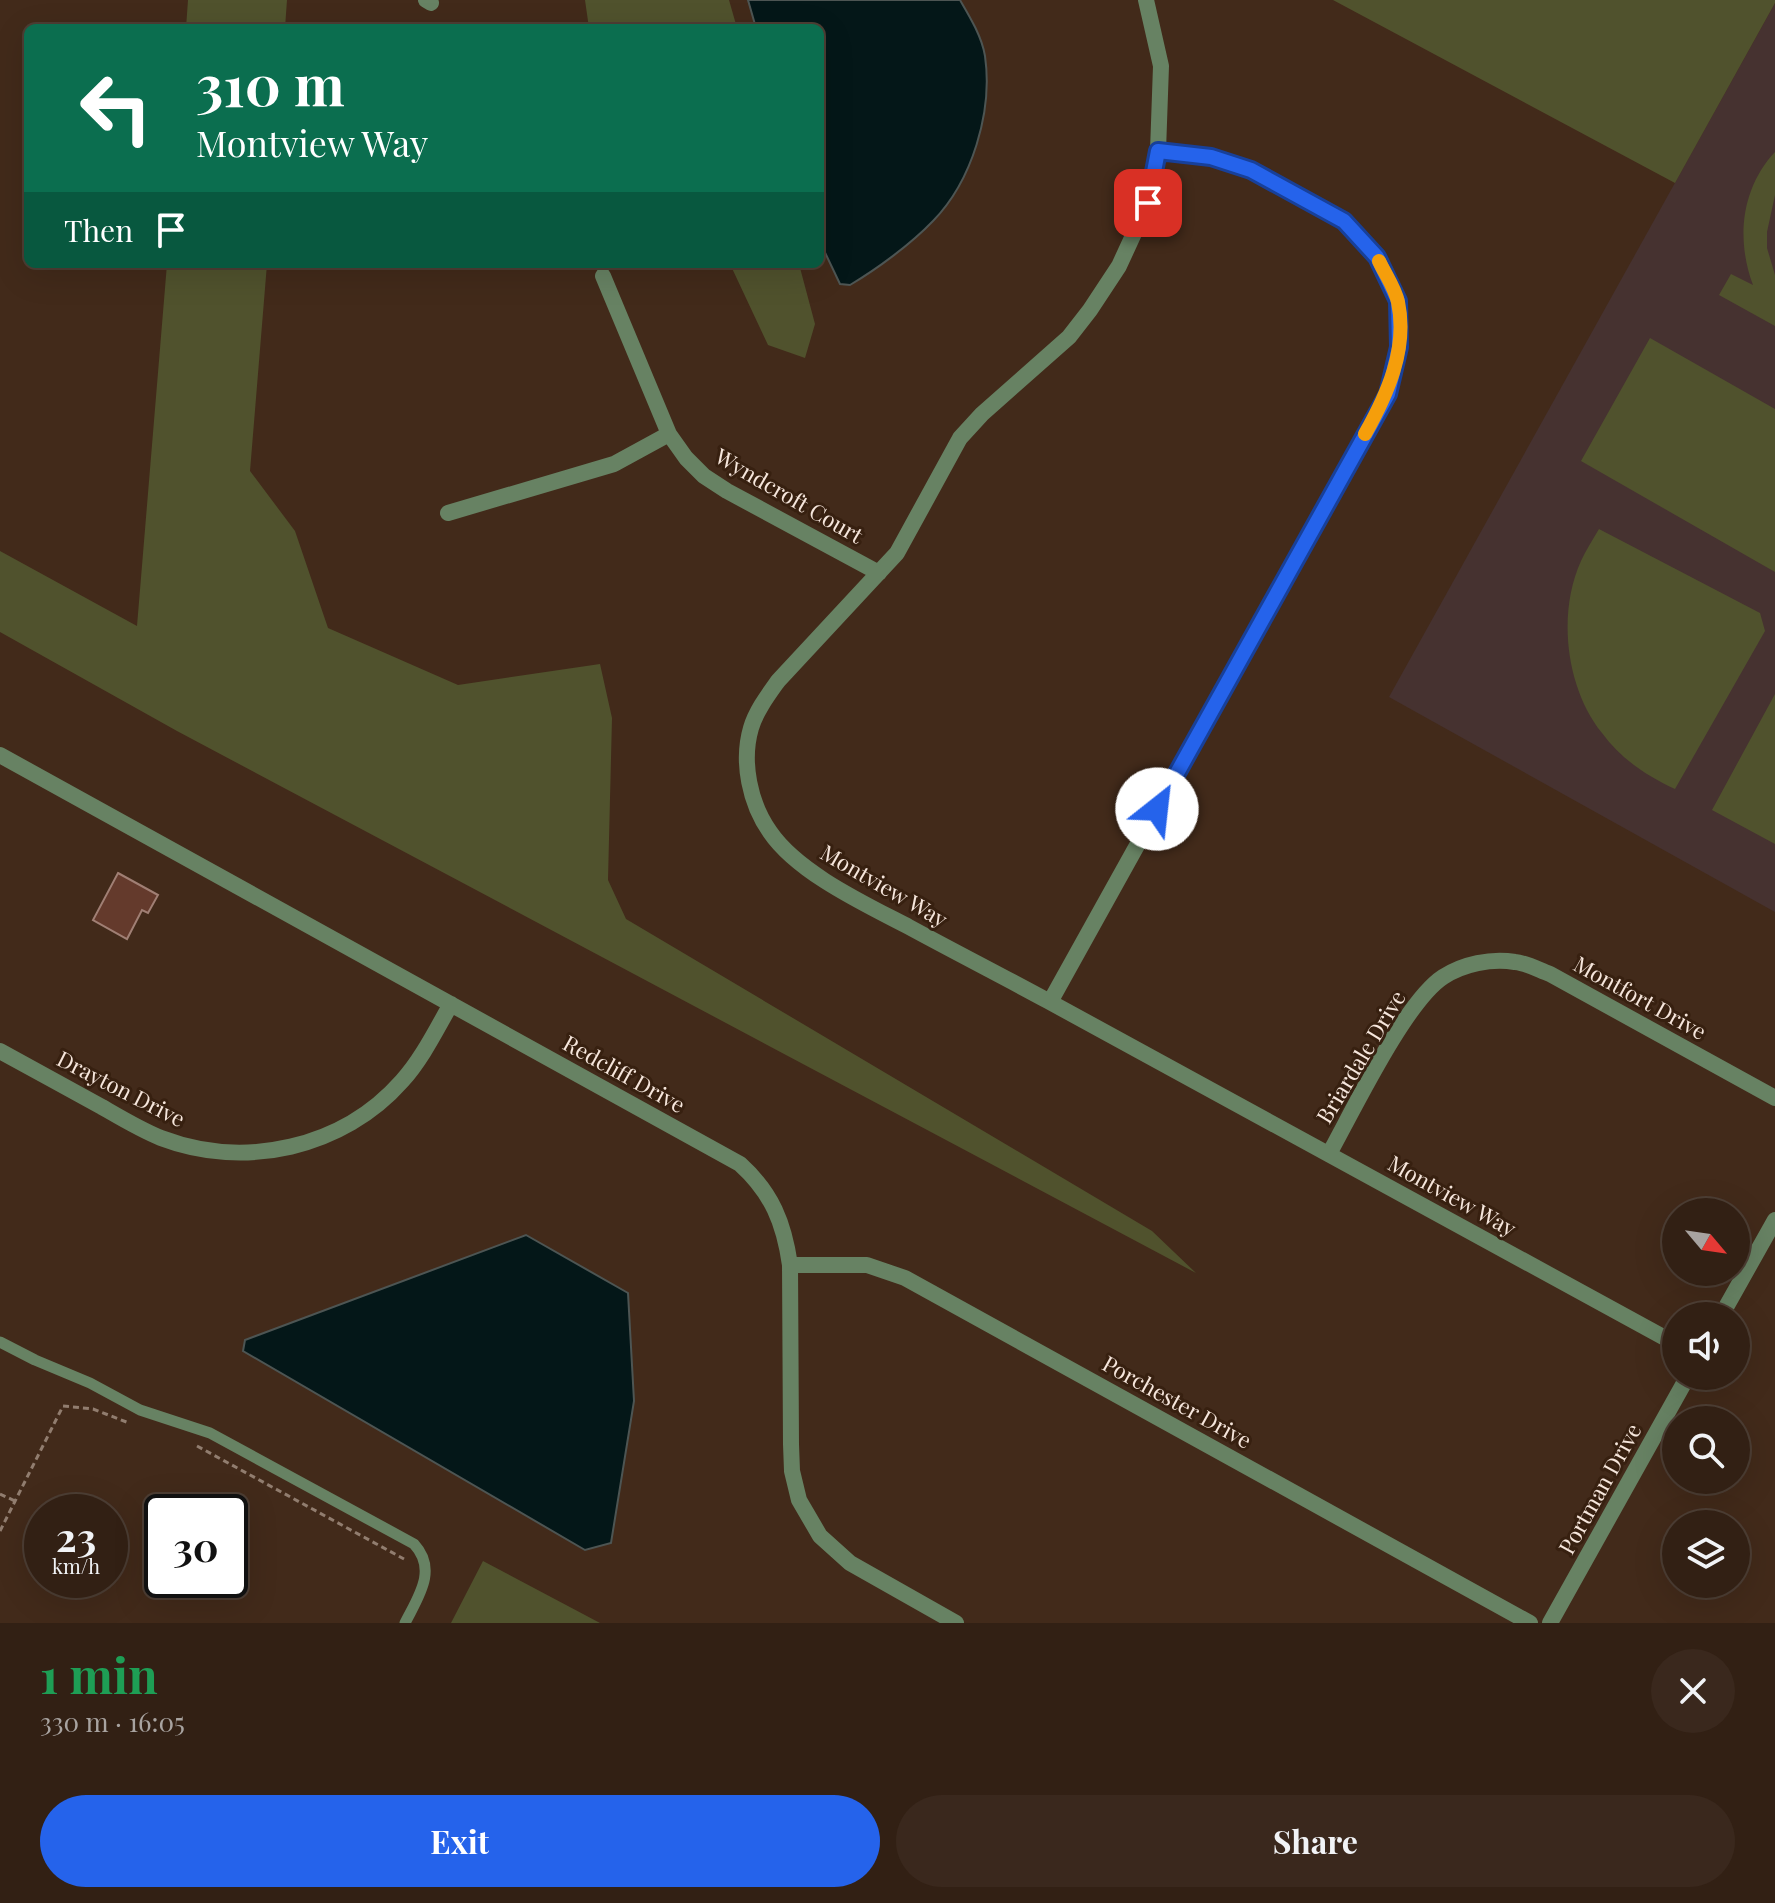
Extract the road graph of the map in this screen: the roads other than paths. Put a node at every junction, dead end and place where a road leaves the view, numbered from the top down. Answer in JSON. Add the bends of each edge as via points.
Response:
{"nodes":[{"id":1,"x":1146,"y":0,"type":"edge"},
{"id":2,"x":1158,"y":151,"type":"junction"},
{"id":3,"x":603,"y":276,"type":"dead end"},
{"id":4,"x":669,"y":434,"type":"junction"},
{"id":5,"x":448,"y":513,"type":"dead end"},
{"id":6,"x":879,"y":573,"type":"junction"},
{"id":7,"x":0,"y":755,"type":"edge"},
{"id":8,"x":1476,"y":964,"type":"joint"},
{"id":9,"x":1050,"y":1002,"type":"junction"},
{"id":10,"x":451,"y":1004,"type":"junction"},
{"id":11,"x":0,"y":1051,"type":"edge"},
{"id":12,"x":1775,"y":1098,"type":"edge"},
{"id":13,"x":1329,"y":1154,"type":"junction"},
{"id":14,"x":1775,"y":1220,"type":"edge"},
{"id":15,"x":790,"y":1265,"type":"junction"},
{"id":16,"x":1729,"y":1302,"type":"edge"},
{"id":17,"x":1662,"y":1336,"type":"edge"},
{"id":18,"x":0,"y":1342,"type":"edge"},
{"id":19,"x":1680,"y":1390,"type":"edge"},
{"id":20,"x":405,"y":1623,"type":"edge"},
{"id":21,"x":956,"y":1623,"type":"edge"},
{"id":22,"x":1530,"y":1623,"type":"edge"},
{"id":23,"x":1550,"y":1623,"type":"edge"}],
"edges":[{"from":1,"to":2,"type":"street","name":"Montview Way","via":[[1161,66]]},
{"from":2,"to":6,"type":"street","name":"Montview Way","via":[[1148,203],[1108,284],[1069,337],[960,438],[897,553]]},
{"from":2,"to":9,"type":"street","via":[[1211,157],[1251,170],[1344,221],[1377,257],[1398,301],[1399,347],[1388,394]]},
{"from":3,"to":4,"type":"street","name":"Wyndcroft Court"},
{"from":4,"to":5,"type":"street","via":[[614,464]]},
{"from":4,"to":6,"type":"street","name":"Wyndcroft Court","via":[[704,476]]},
{"from":6,"to":9,"type":"street","name":"Montview Way","via":[[764,701],[751,727],[747,755],[758,810],[783,850],[842,892]]},
{"from":7,"to":10,"type":"street","name":"Redcliff Drive"},
{"from":8,"to":12,"type":"street","name":"Montfort Drive","via":[[1516,962],[1550,974]]},
{"from":8,"to":13,"type":"street","name":"Briardale Drive","via":[[1442,978],[1425,994]]},
{"from":9,"to":13,"type":"street","name":"Montview Way"},
{"from":10,"to":11,"type":"street","name":"Drayton Drive","via":[[415,1065],[388,1096],[338,1131],[262,1152],[206,1150],[161,1138]]},
{"from":10,"to":15,"type":"street","name":"Redcliff Drive","via":[[740,1164],[774,1205]]},
{"from":13,"to":17,"type":"street","name":"Montview Way"},
{"from":14,"to":16,"type":"street"},
{"from":15,"to":21,"type":"street","name":"Redcliff Drive","via":[[792,1471],[799,1500],[820,1536],[850,1563]]},
{"from":15,"to":22,"type":"street","name":"Porchester Drive","via":[[867,1265],[905,1278]]},
{"from":18,"to":20,"type":"lane","via":[[140,1410],[210,1433],[414,1544],[427,1571]]},
{"from":19,"to":23,"type":"street","name":"Portman Drive"}]}
